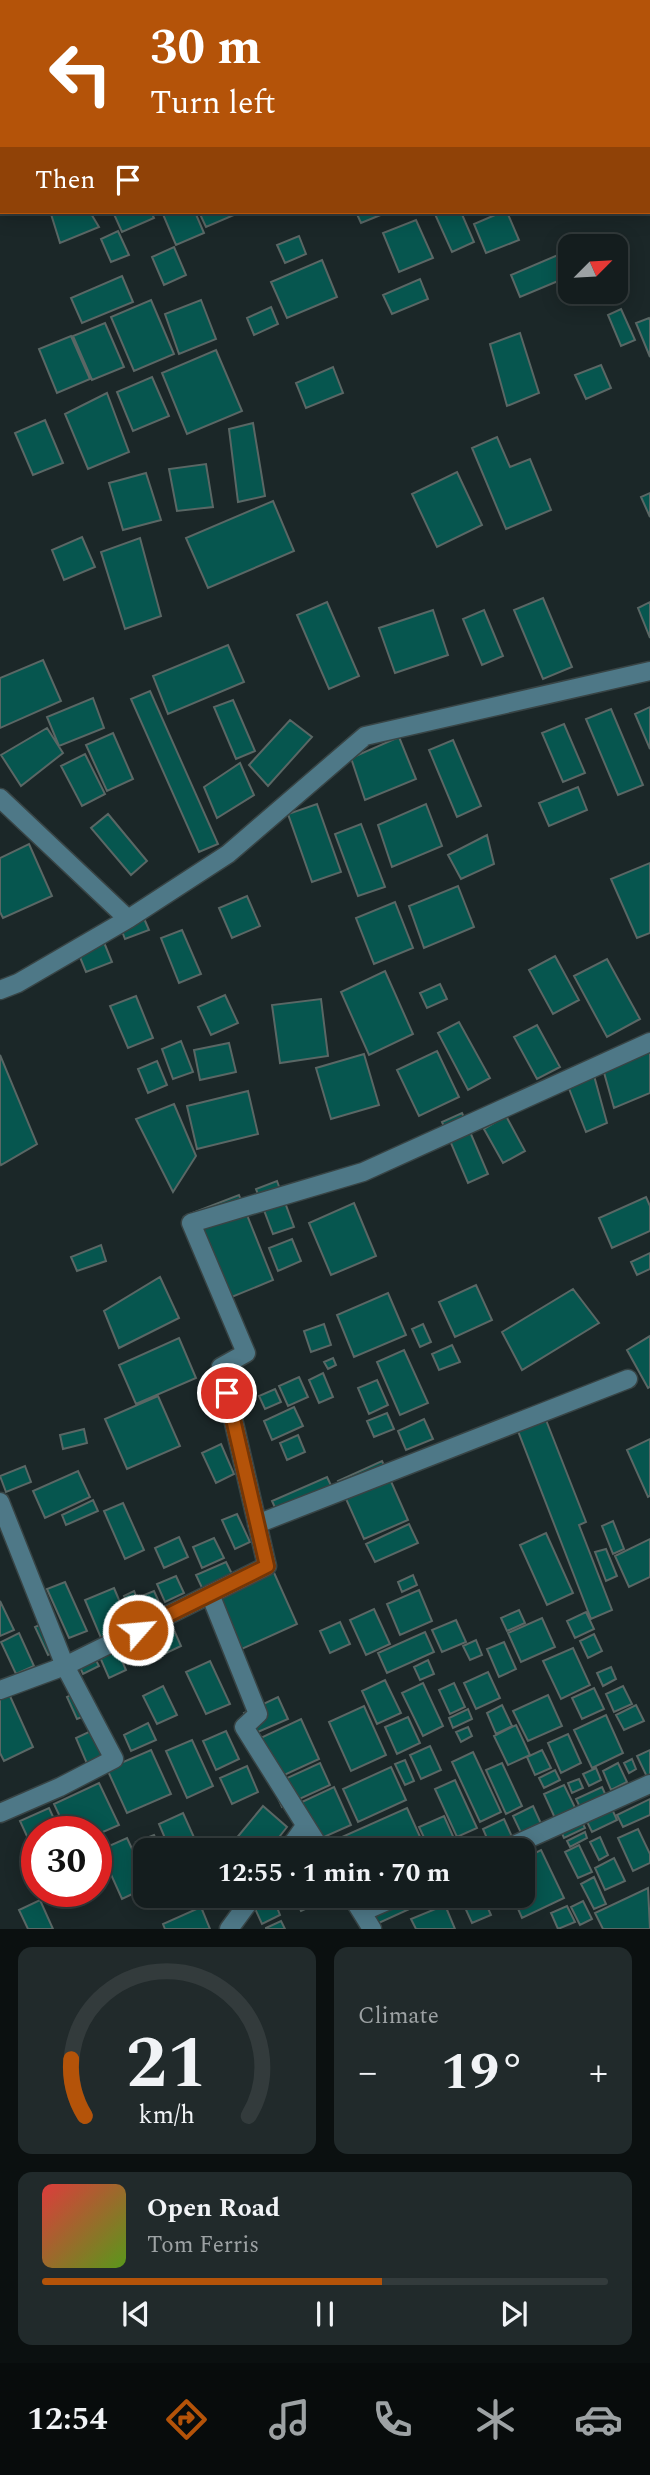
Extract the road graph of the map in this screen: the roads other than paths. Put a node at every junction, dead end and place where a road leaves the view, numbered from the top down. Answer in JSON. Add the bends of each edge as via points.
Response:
{"nodes":[{"id":1,"x":650,"y":671,"type":"edge"},
{"id":2,"x":0,"y":798,"type":"edge"},
{"id":3,"x":128,"y":919,"type":"junction"},
{"id":4,"x":0,"y":990,"type":"edge"},
{"id":5,"x":650,"y":1042,"type":"edge"},
{"id":6,"x":628,"y":1379,"type":"dead end"},
{"id":7,"x":0,"y":1502,"type":"edge"},
{"id":8,"x":257,"y":1524,"type":"junction"},
{"id":9,"x":210,"y":1594,"type":"junction"},
{"id":10,"x":65,"y":1666,"type":"junction"},
{"id":11,"x":0,"y":1690,"type":"edge"},
{"id":12,"x":650,"y":1784,"type":"edge"},
{"id":13,"x":0,"y":1813,"type":"edge"},
{"id":14,"x":305,"y":1826,"type":"junction"},
{"id":15,"x":296,"y":1838,"type":"edge"},
{"id":16,"x":313,"y":1838,"type":"edge"},
{"id":17,"x":530,"y":1838,"type":"edge"},
{"id":18,"x":244,"y":1908,"type":"edge"},
{"id":19,"x":359,"y":1908,"type":"edge"},
{"id":20,"x":371,"y":1908,"type":"edge"},
{"id":21,"x":362,"y":1912,"type":"junction"},
{"id":22,"x":229,"y":1929,"type":"edge"},
{"id":23,"x":372,"y":1929,"type":"edge"}],
"edges":[{"from":1,"to":3,"type":"street","via":[[365,736],[228,853]]},
{"from":2,"to":3,"type":"street"},
{"from":3,"to":4,"type":"street"},
{"from":5,"to":8,"type":"street","via":[[363,1172],[191,1223],[246,1353],[221,1367]]},
{"from":6,"to":8,"type":"street"},
{"from":7,"to":10,"type":"street"},
{"from":8,"to":9,"type":"street","via":[[267,1566]]},
{"from":9,"to":10,"type":"street"},
{"from":9,"to":14,"type":"street","via":[[258,1714],[244,1727]]},
{"from":10,"to":11,"type":"street"},
{"from":10,"to":13,"type":"street","via":[[114,1759]]},
{"from":12,"to":17,"type":"street"},
{"from":14,"to":15,"type":"street"},
{"from":14,"to":16,"type":"street"},
{"from":18,"to":22,"type":"street"},
{"from":19,"to":21,"type":"street"},
{"from":20,"to":21,"type":"street"},
{"from":21,"to":23,"type":"street"}]}
